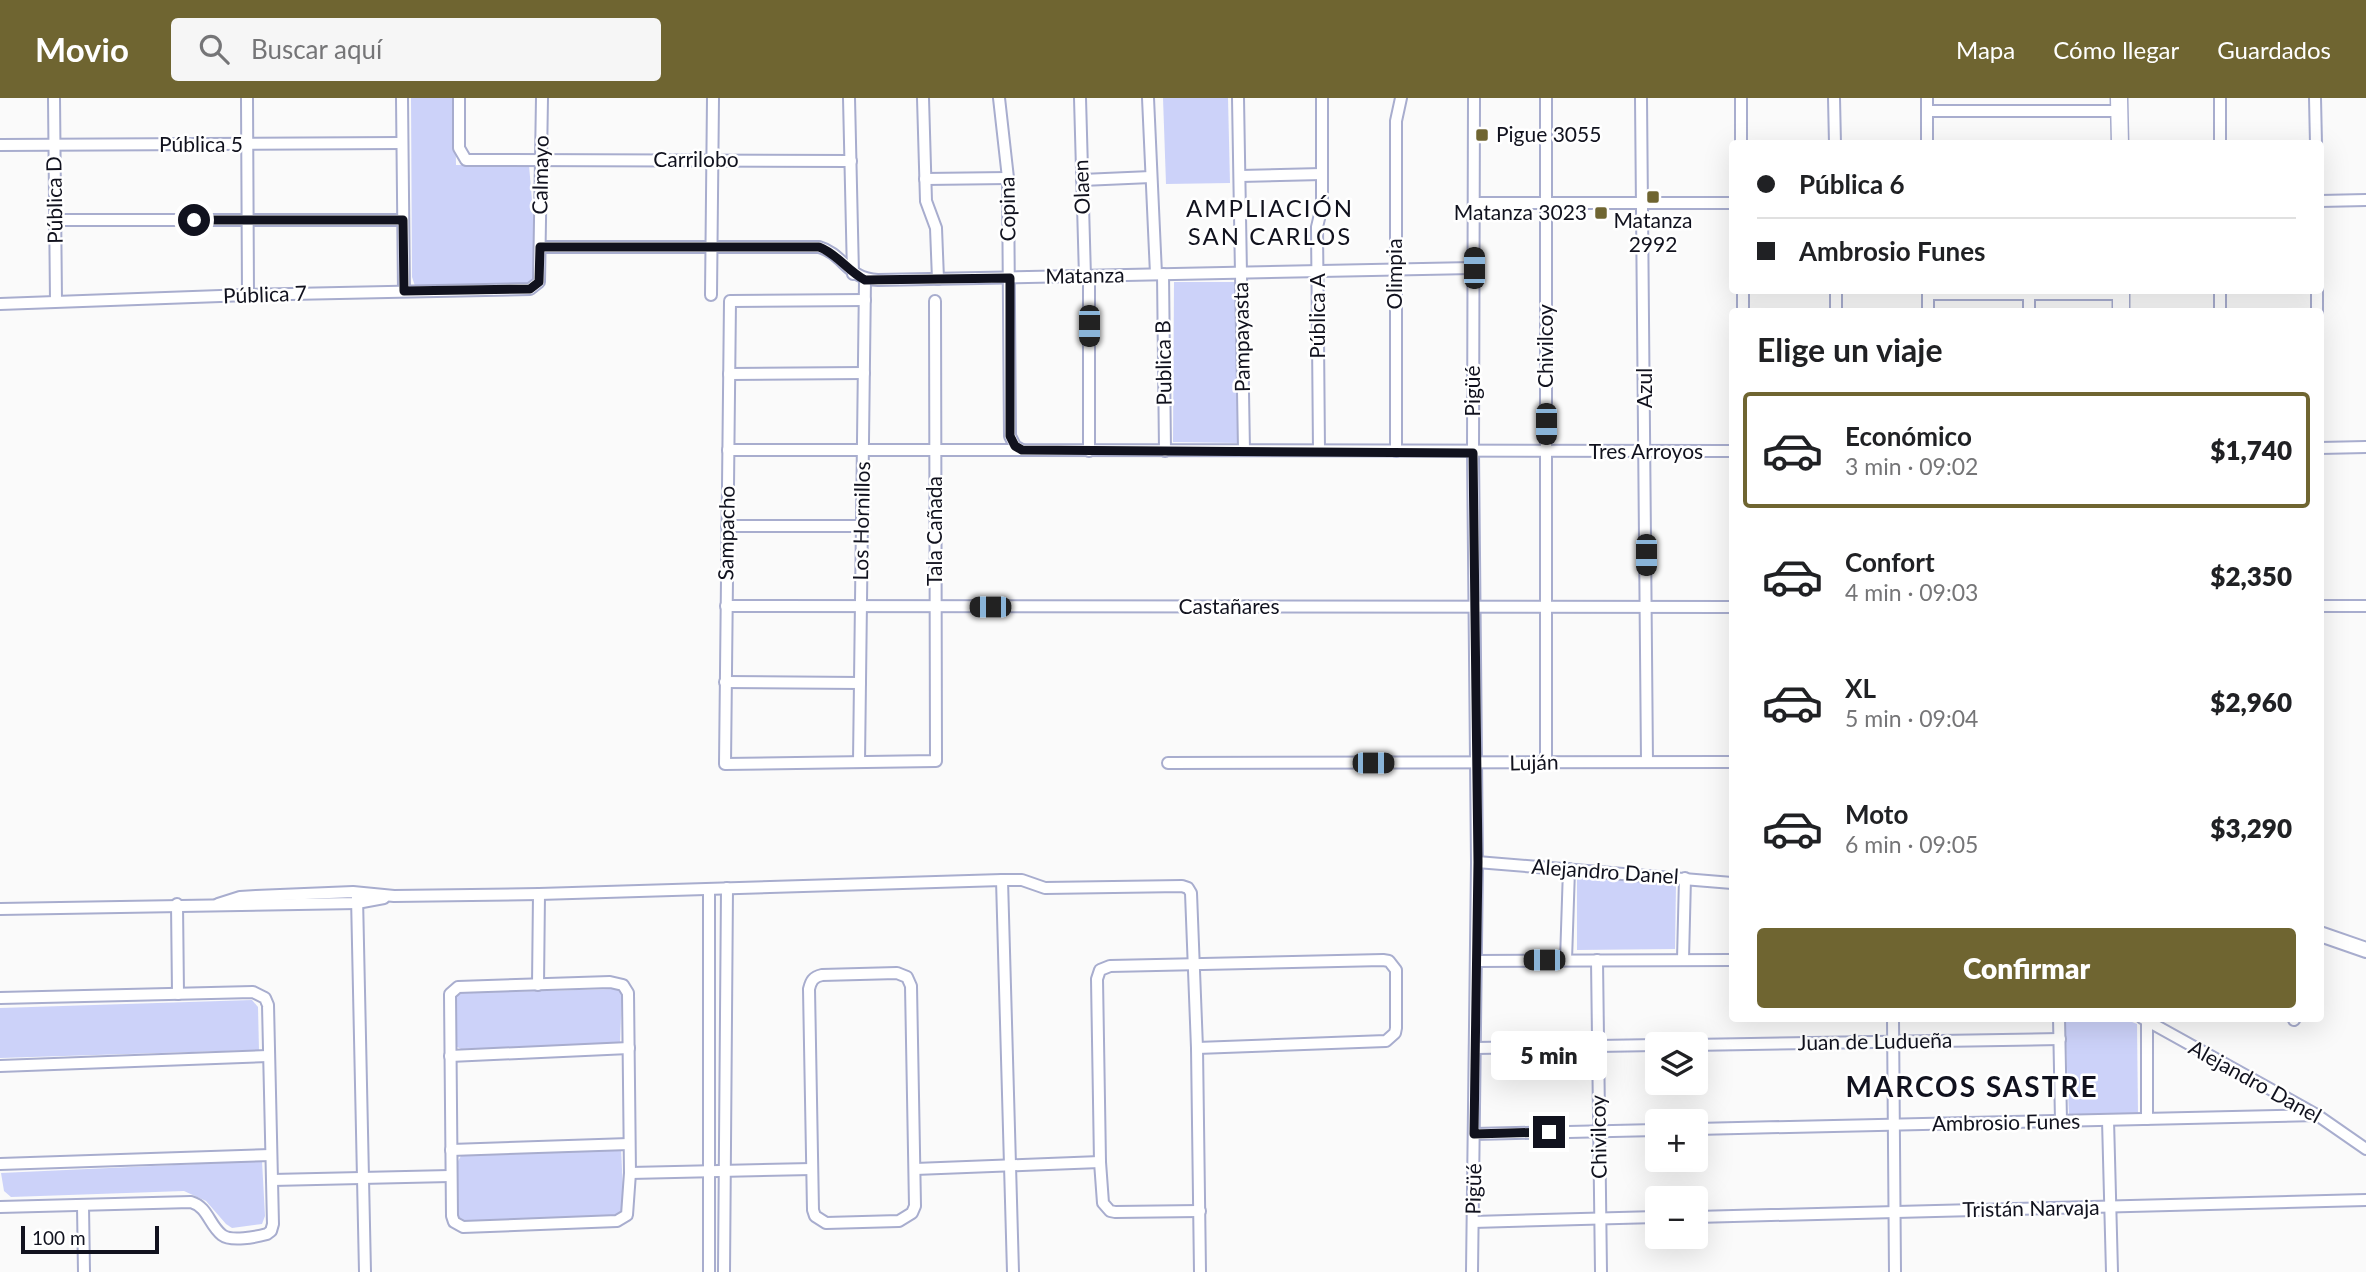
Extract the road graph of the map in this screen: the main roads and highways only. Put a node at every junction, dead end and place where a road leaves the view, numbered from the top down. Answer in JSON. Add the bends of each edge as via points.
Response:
{"nodes":[{"id":1,"x":2119,"y":104,"type":"edge"},
{"id":2,"x":2120,"y":140,"type":"edge"}],
"edges":[{"from":1,"to":2,"type":"main road"}]}
